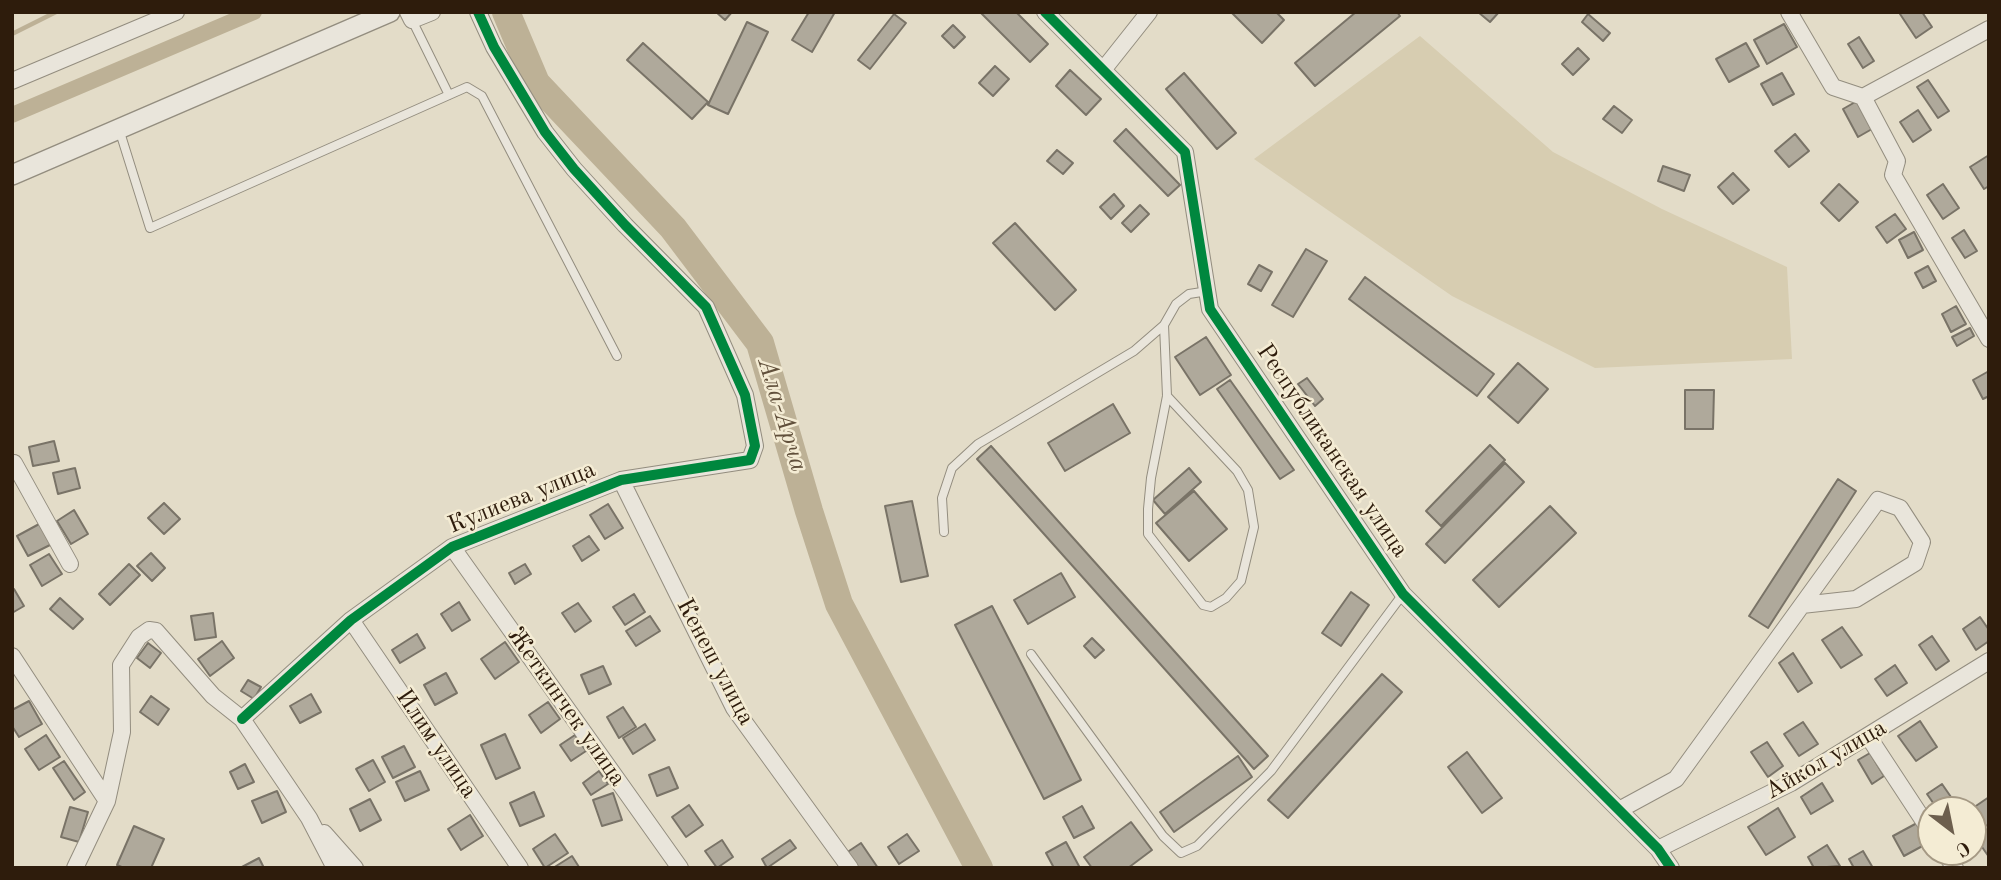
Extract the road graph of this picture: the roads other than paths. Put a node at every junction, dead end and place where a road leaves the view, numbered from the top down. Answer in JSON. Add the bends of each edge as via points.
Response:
{"nodes":[{"id":1,"x":176,"y":12,"type":"edge"},
{"id":2,"x":390,"y":12,"type":"edge"},
{"id":3,"x":432,"y":12,"type":"edge"},
{"id":4,"x":478,"y":12,"type":"edge"},
{"id":5,"x":1045,"y":12,"type":"edge"},
{"id":6,"x":1149,"y":12,"type":"edge"},
{"id":7,"x":1789,"y":12,"type":"edge"},
{"id":8,"x":410,"y":16,"type":"edge"},
{"id":9,"x":1989,"y":29,"type":"edge"},
{"id":10,"x":1103,"y":70,"type":"junction"},
{"id":11,"x":12,"y":81,"type":"edge"},
{"id":12,"x":449,"y":95,"type":"junction"},
{"id":13,"x":1863,"y":97,"type":"junction"},
{"id":14,"x":119,"y":129,"type":"junction"},
{"id":15,"x":12,"y":175,"type":"edge"},
{"id":16,"x":1208,"y":291,"type":"junction"},
{"id":17,"x":1164,"y":325,"type":"junction"},
{"id":18,"x":1989,"y":339,"type":"edge"},
{"id":19,"x":617,"y":356,"type":"dead end"},
{"id":20,"x":1167,"y":396,"type":"junction"},
{"id":21,"x":12,"y":446,"type":"edge"},
{"id":22,"x":13,"y":464,"type":"edge"},
{"id":23,"x":621,"y":480,"type":"junction"},
{"id":24,"x":944,"y":532,"type":"dead end"},
{"id":25,"x":452,"y":547,"type":"junction"},
{"id":26,"x":70,"y":565,"type":"dead end"},
{"id":27,"x":1403,"y":594,"type":"junction"},
{"id":28,"x":1802,"y":605,"type":"junction"},
{"id":29,"x":351,"y":620,"type":"junction"},
{"id":30,"x":1031,"y":653,"type":"dead end"},
{"id":31,"x":12,"y":656,"type":"edge"},
{"id":32,"x":1989,"y":661,"type":"edge"},
{"id":33,"x":242,"y":719,"type":"junction"},
{"id":34,"x":1868,"y":736,"type":"junction"},
{"id":35,"x":107,"y":801,"type":"junction"},
{"id":36,"x":1619,"y":810,"type":"junction"},
{"id":37,"x":1917,"y":811,"type":"edge"},
{"id":38,"x":309,"y":818,"type":"junction"},
{"id":39,"x":1658,"y":849,"type":"junction"},
{"id":40,"x":75,"y":868,"type":"edge"},
{"id":41,"x":335,"y":868,"type":"edge"},
{"id":42,"x":355,"y":868,"type":"edge"},
{"id":43,"x":520,"y":868,"type":"edge"},
{"id":44,"x":680,"y":868,"type":"edge"},
{"id":45,"x":850,"y":868,"type":"edge"},
{"id":46,"x":1671,"y":868,"type":"edge"}],
"edges":[{"from":1,"to":11,"type":"street"},
{"from":2,"to":14,"type":"street"},
{"from":3,"to":8,"type":"street"},
{"from":4,"to":23,"type":"street","name":"Кулиева улица","via":[[552,142],[706,307],[745,395],[755,446],[750,460]]},
{"from":5,"to":10,"type":"street","name":"Республиканская улица"},
{"from":6,"to":10,"type":"street"},
{"from":7,"to":13,"type":"street","via":[[1833,87]]},
{"from":8,"to":12,"type":"lane"},
{"from":9,"to":13,"type":"street"},
{"from":10,"to":16,"type":"street","name":"Республиканская улица","via":[[1185,152]]},
{"from":12,"to":14,"type":"lane","via":[[149,228]]},
{"from":12,"to":19,"type":"lane","via":[[467,87],[482,96]]},
{"from":13,"to":18,"type":"street","via":[[1897,161],[1893,175]]},
{"from":14,"to":15,"type":"street"},
{"from":16,"to":17,"type":"lane","via":[[1189,294],[1176,304]]},
{"from":16,"to":27,"type":"street","name":"Республиканская улица","via":[[1210,309]]},
{"from":17,"to":20,"type":"lane"},
{"from":17,"to":24,"type":"lane","via":[[1133,351],[978,444],[952,468],[942,498]]},
{"from":20,"to":20,"type":"lane","via":[[1237,471],[1248,490],[1254,527],[1241,581],[1211,607],[1203,605],[1149,534],[1151,478]]},
{"from":21,"to":22,"type":"street"},
{"from":22,"to":26,"type":"street"},
{"from":23,"to":25,"type":"street","name":"Кулиева улица"},
{"from":23,"to":45,"type":"street","name":"Кенеш улица","via":[[734,708]]},
{"from":25,"to":29,"type":"street","name":"Кулиева улица"},
{"from":25,"to":44,"type":"street","name":"Жеткинчек улица"},
{"from":27,"to":30,"type":"lane","via":[[1271,771],[1197,846],[1181,853],[1163,836]]},
{"from":27,"to":36,"type":"street","name":"Республиканская улица"},
{"from":28,"to":28,"type":"street","via":[[1878,500],[1900,508],[1922,542],[1915,563],[1856,599]]},
{"from":28,"to":36,"type":"street","via":[[1676,779]]},
{"from":29,"to":33,"type":"street","name":"Кулиева улица"},
{"from":29,"to":43,"type":"street","name":"Илим улица"},
{"from":31,"to":35,"type":"street"},
{"from":32,"to":34,"type":"street","name":"Айкол улица"},
{"from":33,"to":35,"type":"street","via":[[213,696],[156,631],[149,630],[121,665],[122,732]]},
{"from":33,"to":38,"type":"street"},
{"from":34,"to":37,"type":"street"},
{"from":34,"to":39,"type":"street","name":"Айкол улица","via":[[1791,783]]},
{"from":35,"to":40,"type":"street"},
{"from":36,"to":39,"type":"street","name":"Республиканская улица"},
{"from":38,"to":41,"type":"street"},
{"from":38,"to":42,"type":"street"},
{"from":39,"to":46,"type":"street","name":"Республиканская улица"}]}
